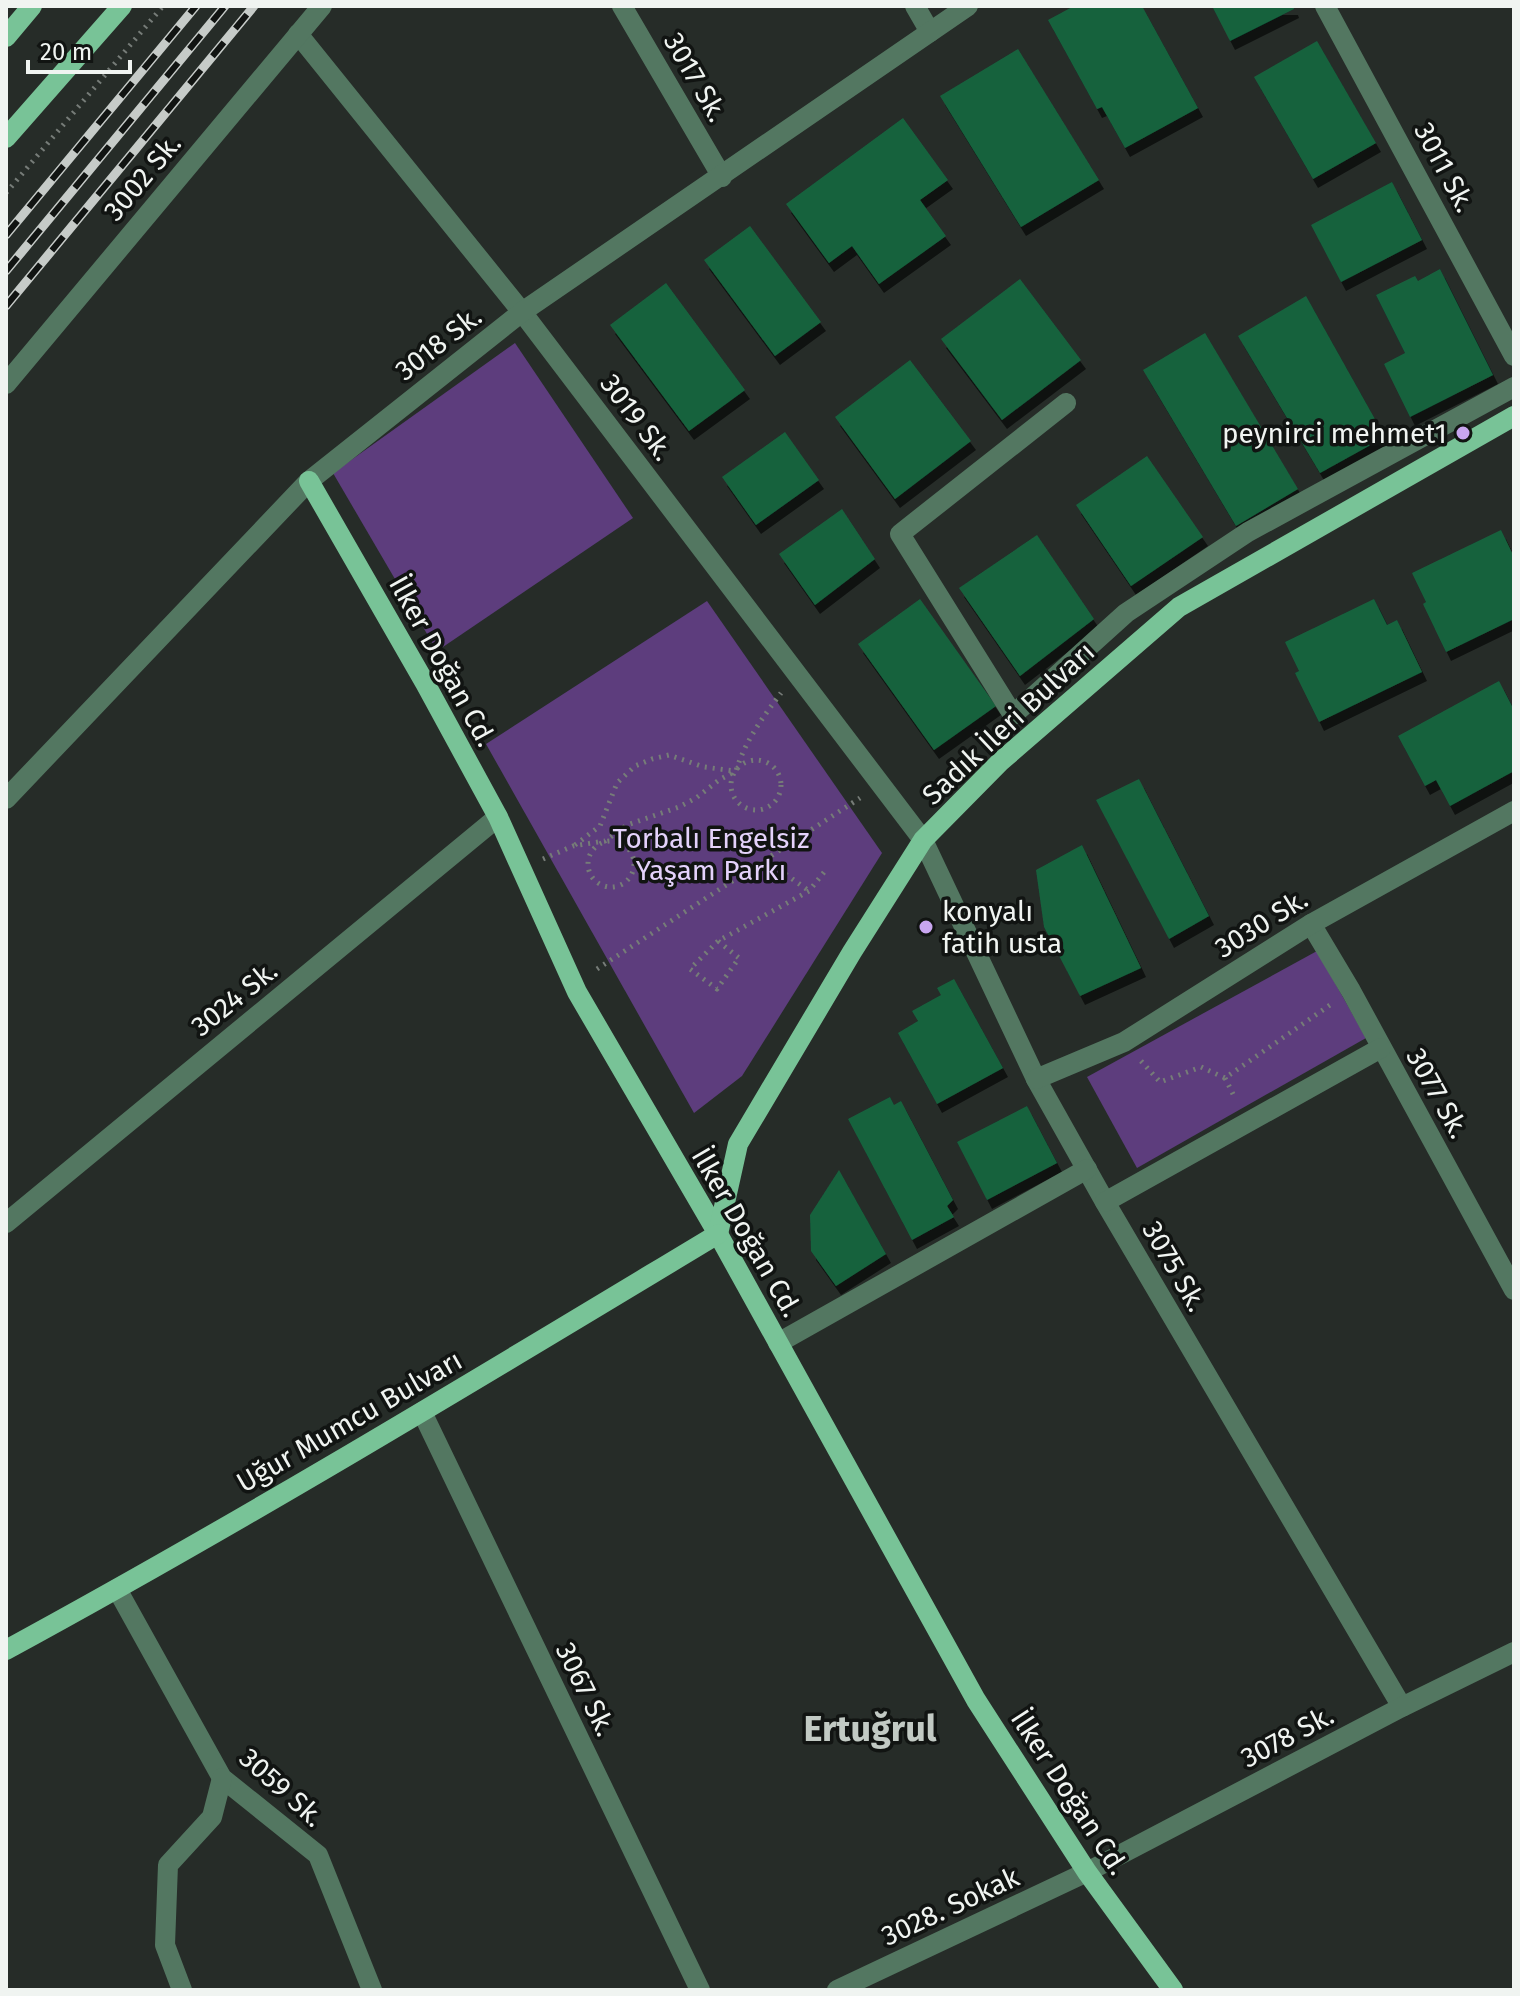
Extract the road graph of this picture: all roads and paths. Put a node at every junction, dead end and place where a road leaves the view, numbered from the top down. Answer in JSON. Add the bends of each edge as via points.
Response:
{"nodes":[{"id":1,"x":32,"y":6,"type":"edge"},
{"id":2,"x":122,"y":6,"type":"edge"},
{"id":3,"x":163,"y":6,"type":"edge"},
{"id":4,"x":322,"y":6,"type":"edge"},
{"id":5,"x":622,"y":6,"type":"edge"},
{"id":6,"x":915,"y":6,"type":"edge"},
{"id":7,"x":968,"y":6,"type":"edge"},
{"id":8,"x":1325,"y":6,"type":"edge"},
{"id":9,"x":930,"y":32,"type":"junction"},
{"id":10,"x":298,"y":34,"type":"junction"},
{"id":11,"x":6,"y":37,"type":"edge"},
{"id":12,"x":6,"y":138,"type":"edge"},
{"id":13,"x":722,"y":177,"type":"junction"},
{"id":14,"x":6,"y":193,"type":"edge"},
{"id":15,"x":522,"y":312,"type":"junction"},
{"id":16,"x":1514,"y":356,"type":"edge"},
{"id":17,"x":6,"y":384,"type":"edge"},
{"id":18,"x":1514,"y":387,"type":"edge"},
{"id":19,"x":1066,"y":403,"type":"dead end"},
{"id":20,"x":1514,"y":416,"type":"edge"},
{"id":21,"x":309,"y":481,"type":"junction"},
{"id":22,"x":796,"y":673,"type":"junction"},
{"id":23,"x":736,"y":771,"type":"junction"},
{"id":24,"x":881,"y":785,"type":"junction"},
{"id":25,"x":6,"y":799,"type":"edge"},
{"id":26,"x":1514,"y":811,"type":"edge"},
{"id":27,"x":498,"y":817,"type":"junction"},
{"id":28,"x":923,"y":840,"type":"junction"},
{"id":29,"x":605,"y":841,"type":"junction"},
{"id":30,"x":573,"y":846,"type":"junction"},
{"id":31,"x":766,"y":860,"type":"junction"},
{"id":32,"x":521,"y":868,"type":"junction"},
{"id":33,"x":825,"y":871,"type":"dead end"},
{"id":34,"x":809,"y":891,"type":"junction"},
{"id":35,"x":1311,"y":924,"type":"junction"},
{"id":36,"x":718,"y":941,"type":"junction"},
{"id":37,"x":574,"y":984,"type":"junction"},
{"id":38,"x":1351,"y":991,"type":"junction"},
{"id":39,"x":1124,"y":1042,"type":"junction"},
{"id":40,"x":1381,"y":1048,"type":"junction"},
{"id":41,"x":1225,"y":1078,"type":"junction"},
{"id":42,"x":1036,"y":1079,"type":"junction"},
{"id":43,"x":1237,"y":1103,"type":"dead end"},
{"id":44,"x":1087,"y":1169,"type":"junction"},
{"id":45,"x":1105,"y":1202,"type":"junction"},
{"id":46,"x":6,"y":1223,"type":"edge"},
{"id":47,"x":718,"y":1234,"type":"junction"},
{"id":48,"x":1514,"y":1290,"type":"edge"},
{"id":49,"x":778,"y":1343,"type":"junction"},
{"id":50,"x":422,"y":1412,"type":"junction"},
{"id":51,"x":117,"y":1589,"type":"junction"},
{"id":52,"x":6,"y":1650,"type":"edge"},
{"id":53,"x":1514,"y":1652,"type":"edge"},
{"id":54,"x":1402,"y":1707,"type":"junction"},
{"id":55,"x":222,"y":1778,"type":"junction"},
{"id":56,"x":1087,"y":1872,"type":"junction"},
{"id":57,"x":182,"y":1990,"type":"edge"},
{"id":58,"x":372,"y":1990,"type":"edge"},
{"id":59,"x":700,"y":1990,"type":"edge"},
{"id":60,"x":837,"y":1990,"type":"edge"},
{"id":61,"x":1173,"y":1990,"type":"edge"}],
"edges":[{"from":1,"to":11,"type":"main road"},
{"from":2,"to":12,"type":"main road"},
{"from":3,"to":14,"type":"path"},
{"from":4,"to":10,"type":"street","name":"3002 Sk."},
{"from":5,"to":13,"type":"street","name":"3017 Sk."},
{"from":6,"to":9,"type":"street"},
{"from":7,"to":9,"type":"street","name":"3018 Sk."},
{"from":8,"to":16,"type":"street","name":"3011 Sk."},
{"from":9,"to":13,"type":"street","name":"3018 Sk."},
{"from":10,"to":15,"type":"street","name":"3019 Sk."},
{"from":10,"to":17,"type":"street","name":"3002 Sk."},
{"from":13,"to":15,"type":"street","name":"3018 Sk."},
{"from":15,"to":21,"type":"street","name":"3018 Sk."},
{"from":15,"to":22,"type":"street","name":"3019 Sk."},
{"from":18,"to":19,"type":"street","via":[[1248,532],[1126,613],[1013,715],[900,534]]},
{"from":20,"to":28,"type":"main road","name":"Sadık İleri Bulvarı","via":[[1179,607],[1000,762]]},
{"from":21,"to":25,"type":"street","name":"3018 Sk."},
{"from":21,"to":27,"type":"main road","name":"İlker Doğan Cd."},
{"from":22,"to":23,"type":"path","via":[[757,726]]},
{"from":22,"to":24,"type":"street","name":"3019 Sk."},
{"from":23,"to":23,"type":"path","via":[[753,760],[768,764],[781,782],[778,797],[766,808],[741,806],[732,792]]},
{"from":23,"to":29,"type":"path","via":[[696,798],[627,825]]},
{"from":23,"to":30,"type":"path","via":[[669,755],[635,766],[617,783],[600,826]]},
{"from":24,"to":28,"type":"street","name":"3019 Sk."},
{"from":24,"to":31,"type":"path"},
{"from":26,"to":35,"type":"street","name":"3030 Sk."},
{"from":27,"to":32,"type":"main road","name":"İlker Doğan Cd."},
{"from":27,"to":46,"type":"street","name":"3024 Sk."},
{"from":28,"to":42,"type":"street","name":"3075 Sk."},
{"from":28,"to":47,"type":"main road","name":"Sadık İleri Bulvarı","via":[[738,1144]]},
{"from":29,"to":29,"type":"path","via":[[620,842],[632,853],[634,868],[620,885],[605,886],[589,871],[589,856]]},
{"from":29,"to":30,"type":"path"},
{"from":30,"to":32,"type":"path"},
{"from":31,"to":34,"type":"path"},
{"from":31,"to":37,"type":"path"},
{"from":32,"to":37,"type":"main road","name":"İlker Doğan Cd."},
{"from":33,"to":34,"type":"path"},
{"from":34,"to":36,"type":"path"},
{"from":35,"to":38,"type":"street","name":"3077 Sk."},
{"from":35,"to":39,"type":"street","name":"3030 Sk."},
{"from":36,"to":36,"type":"path","via":[[739,958],[717,989],[690,969]]},
{"from":37,"to":47,"type":"main road","name":"İlker Doğan Cd."},
{"from":38,"to":40,"type":"street","name":"3077 Sk."},
{"from":38,"to":41,"type":"path"},
{"from":39,"to":41,"type":"path","via":[[1160,1082],[1201,1067]]},
{"from":39,"to":42,"type":"street","name":"3030 Sk."},
{"from":40,"to":45,"type":"street"},
{"from":40,"to":48,"type":"street","name":"3077 Sk."},
{"from":41,"to":43,"type":"path"},
{"from":42,"to":44,"type":"street","name":"3075 Sk."},
{"from":44,"to":45,"type":"street","name":"3075 Sk."},
{"from":44,"to":49,"type":"street"},
{"from":45,"to":54,"type":"street","name":"3075 Sk."},
{"from":47,"to":49,"type":"main road","name":"İlker Doğan Cd."},
{"from":47,"to":50,"type":"main road","name":"Uğur Mumcu Bulvarı"},
{"from":49,"to":56,"type":"main road","name":"İlker Doğan Cd.","via":[[976,1700]]},
{"from":50,"to":51,"type":"main road","name":"Uğur Mumcu Bulvarı"},
{"from":50,"to":59,"type":"street","name":"3067 Sk."},
{"from":51,"to":52,"type":"main road","name":"Uğur Mumcu Bulvarı"},
{"from":51,"to":55,"type":"street","name":"3059 Sk."},
{"from":53,"to":54,"type":"street","name":"3078 Sk."},
{"from":54,"to":56,"type":"street","name":"3078 Sk."},
{"from":55,"to":57,"type":"street","via":[[212,1817],[168,1865],[165,1945]]},
{"from":55,"to":58,"type":"street","name":"3059 Sk.","via":[[318,1855]]},
{"from":56,"to":60,"type":"street","name":"3028. Sokak"},
{"from":56,"to":61,"type":"main road","name":"İlker Doğan Cd."}]}
